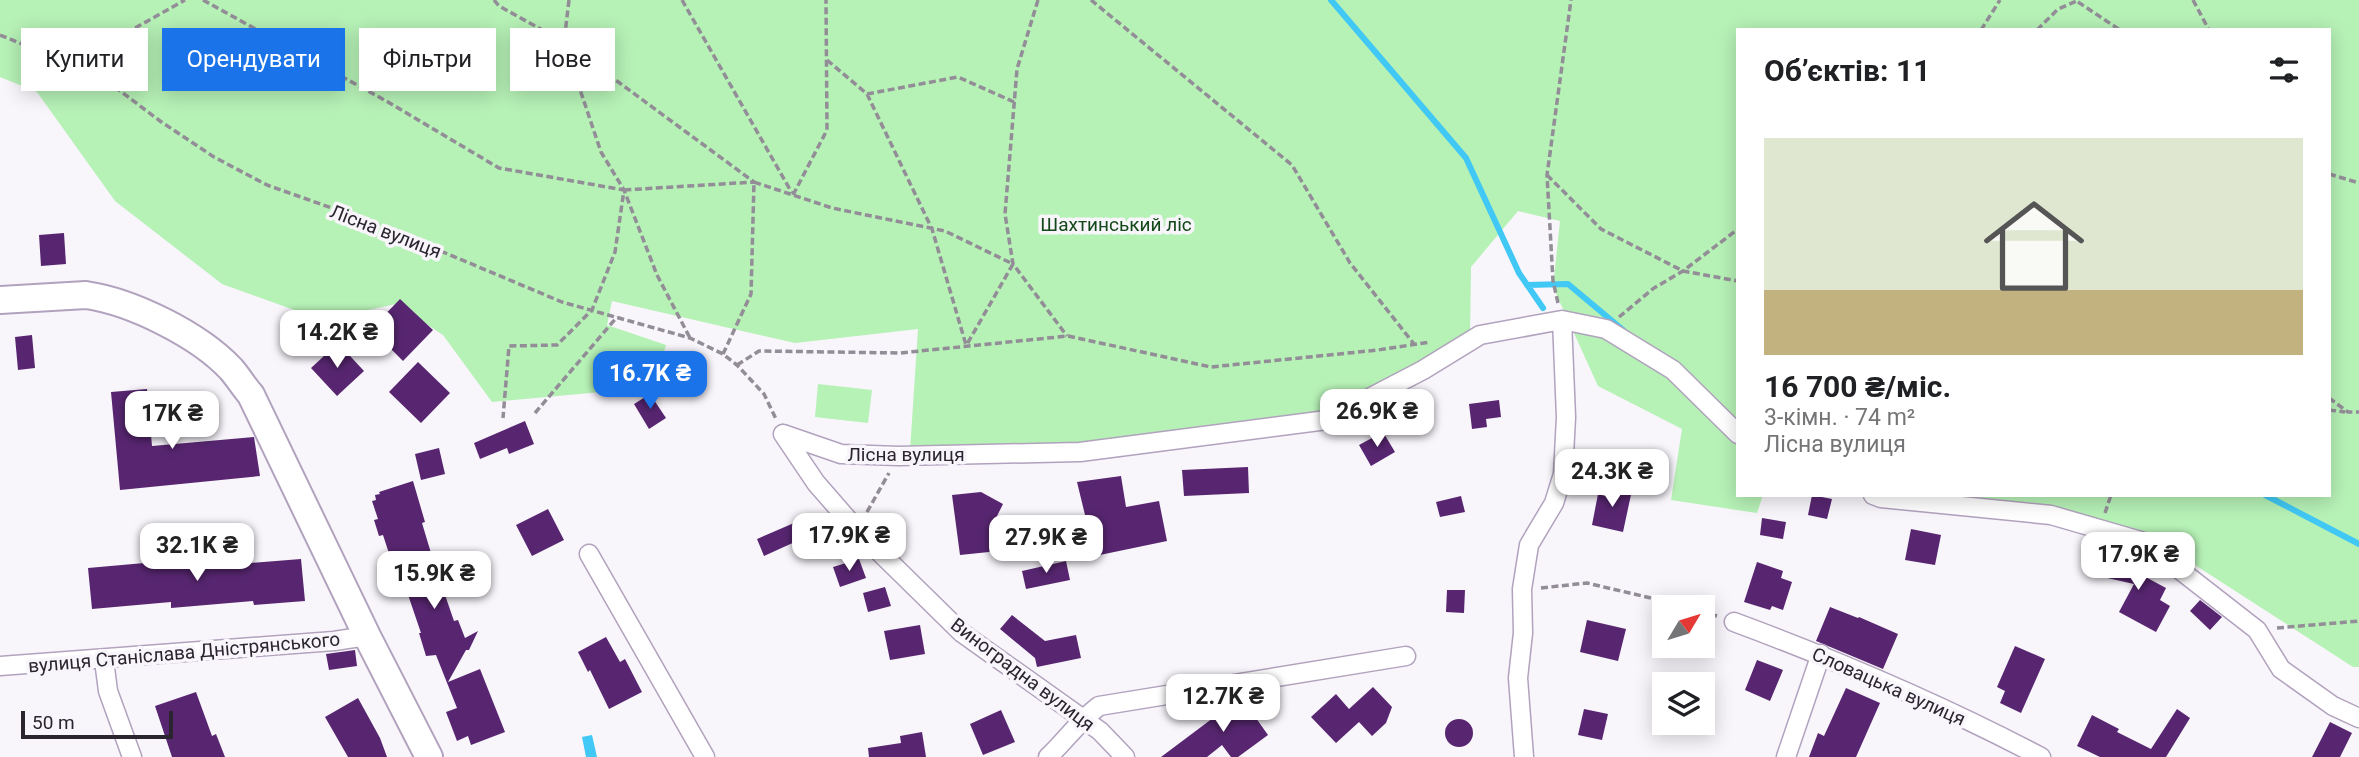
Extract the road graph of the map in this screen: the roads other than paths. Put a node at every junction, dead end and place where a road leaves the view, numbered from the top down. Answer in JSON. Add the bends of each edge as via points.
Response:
{"nodes":[{"id":1,"x":0,"y":300,"type":"edge"},
{"id":2,"x":1562,"y":320,"type":"junction"},
{"id":3,"x":1736,"y":432,"type":"edge"},
{"id":4,"x":783,"y":434,"type":"joint"},
{"id":5,"x":1878,"y":497,"type":"edge"},
{"id":6,"x":589,"y":554,"type":"dead end"},
{"id":7,"x":1734,"y":622,"type":"dead end"},
{"id":8,"x":367,"y":636,"type":"junction"},
{"id":9,"x":1821,"y":654,"type":"junction"},
{"id":10,"x":1406,"y":656,"type":"dead end"},
{"id":11,"x":104,"y":660,"type":"junction"},
{"id":12,"x":0,"y":666,"type":"edge"},
{"id":13,"x":2359,"y":718,"type":"edge"},
{"id":14,"x":1081,"y":719,"type":"junction"},
{"id":15,"x":2038,"y":756,"type":"edge"},
{"id":16,"x":132,"y":757,"type":"edge"},
{"id":17,"x":429,"y":757,"type":"edge"},
{"id":18,"x":705,"y":757,"type":"edge"},
{"id":19,"x":1048,"y":757,"type":"edge"},
{"id":20,"x":1125,"y":757,"type":"edge"},
{"id":21,"x":1524,"y":757,"type":"edge"},
{"id":22,"x":1786,"y":757,"type":"edge"}],
"edges":[{"from":1,"to":8,"type":"street","via":[[100,297],[166,323],[231,369],[251,395]]},
{"from":2,"to":3,"type":"street","name":"Лісна вулиця","via":[[1606,329],[1673,370]]},
{"from":2,"to":4,"type":"street","name":"Лісна вулиця","via":[[1480,335],[1327,420],[1080,452],[841,454]]},
{"from":2,"to":21,"type":"street","via":[[1563,474],[1554,503],[1529,545],[1522,589],[1518,678]]},
{"from":4,"to":14,"type":"street","name":"Виноградна вулиця","via":[[816,483],[857,530],[962,633]]},
{"from":5,"to":13,"type":"street","via":[[2051,515],[2144,542],[2258,630],[2281,668],[2333,706]]},
{"from":6,"to":18,"type":"street"},
{"from":7,"to":9,"type":"street","name":"Словацька вулиця"},
{"from":8,"to":11,"type":"street","name":"вулиця Станіслава Дністрянського"},
{"from":8,"to":17,"type":"street"},
{"from":9,"to":15,"type":"street","name":"Словацька вулиця"},
{"from":9,"to":22,"type":"street"},
{"from":10,"to":14,"type":"street","via":[[1099,706]]},
{"from":11,"to":12,"type":"street","name":"вулиця Станіслава Дністрянського"},
{"from":11,"to":16,"type":"street","via":[[108,691]]},
{"from":14,"to":19,"type":"street"},
{"from":14,"to":20,"type":"street","name":"Виноградна вулиця"}]}
